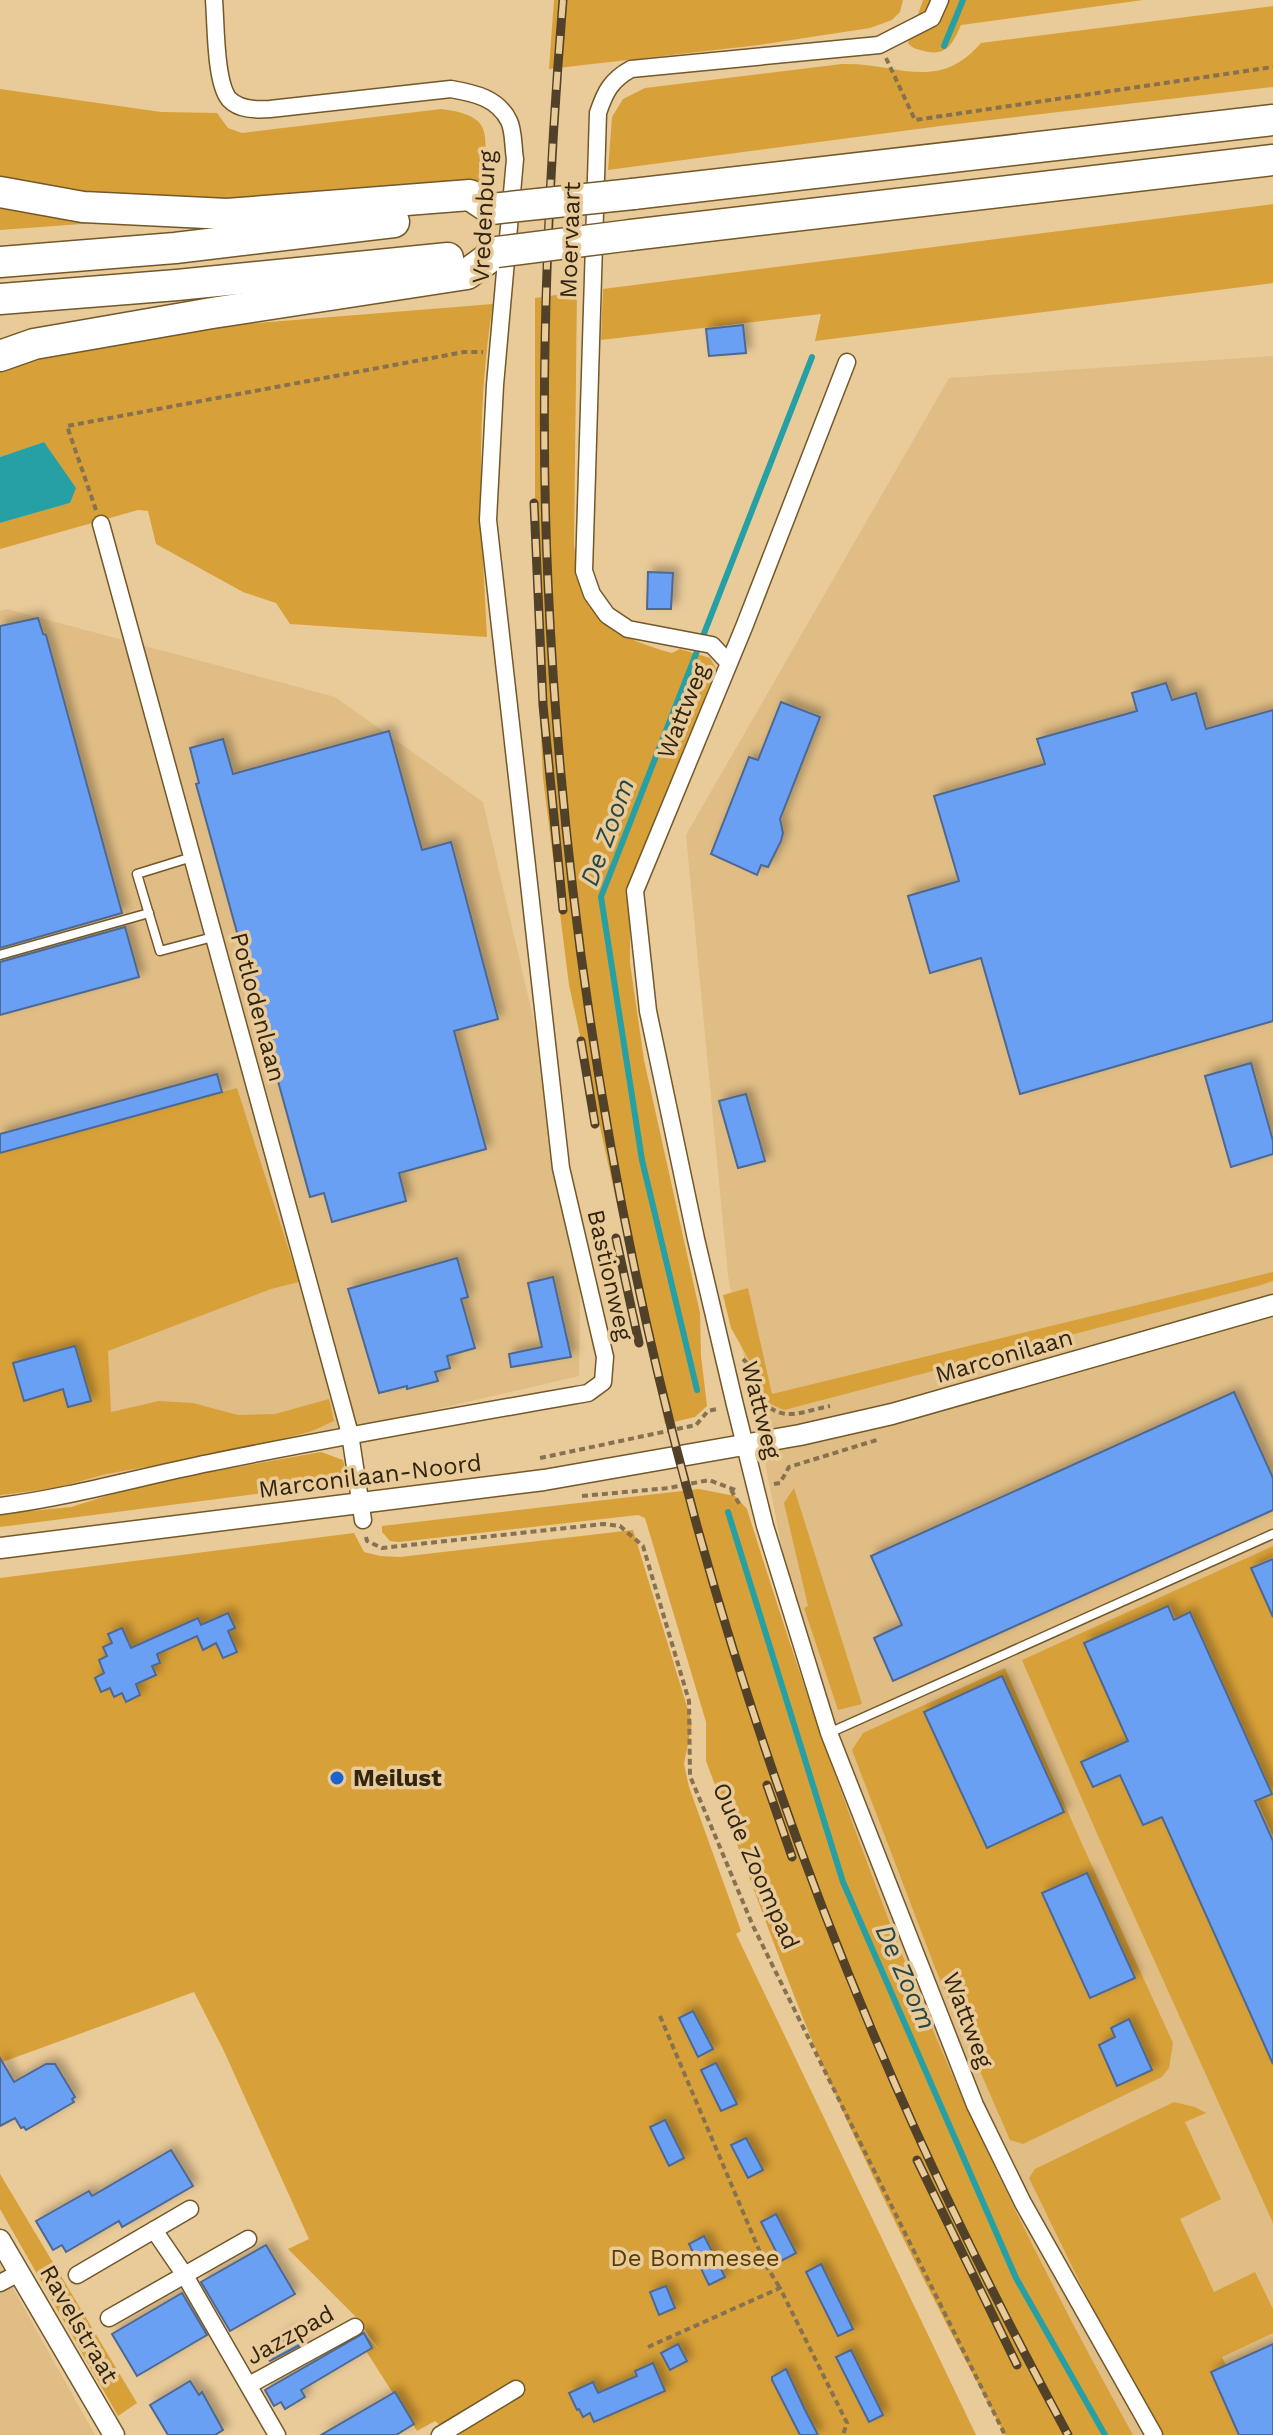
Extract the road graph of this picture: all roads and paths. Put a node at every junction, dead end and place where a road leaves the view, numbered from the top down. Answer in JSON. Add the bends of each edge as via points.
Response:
{"nodes":[{"id":1,"x":214,"y":0,"type":"edge"},
{"id":2,"x":940,"y":0,"type":"edge"},
{"id":3,"x":879,"y":45,"type":"junction"},
{"id":4,"x":1273,"y":67,"type":"edge"},
{"id":5,"x":1273,"y":120,"type":"edge"},
{"id":6,"x":1273,"y":160,"type":"edge"},
{"id":7,"x":0,"y":192,"type":"edge"},
{"id":8,"x":477,"y":206,"type":"junction"},
{"id":9,"x":0,"y":262,"type":"edge"},
{"id":10,"x":467,"y":265,"type":"junction"},
{"id":11,"x":0,"y":299,"type":"edge"},
{"id":12,"x":498,"y":352,"type":"junction"},
{"id":13,"x":0,"y":356,"type":"edge"},
{"id":14,"x":847,"y":362,"type":"dead end"},
{"id":15,"x":101,"y":524,"type":"joint"},
{"id":16,"x":498,"y":615,"type":"joint"},
{"id":17,"x":728,"y":662,"type":"junction"},
{"id":18,"x":192,"y":857,"type":"junction"},
{"id":19,"x":149,"y":913,"type":"junction"},
{"id":20,"x":214,"y":937,"type":"junction"},
{"id":21,"x":0,"y":955,"type":"edge"},
{"id":22,"x":1273,"y":1305,"type":"edge"},
{"id":23,"x":350,"y":1434,"type":"junction"},
{"id":24,"x":745,"y":1445,"type":"junction"},
{"id":25,"x":0,"y":1506,"type":"edge"},
{"id":26,"x":362,"y":1512,"type":"junction"},
{"id":27,"x":1273,"y":1534,"type":"edge"},
{"id":28,"x":0,"y":1548,"type":"edge"},
{"id":29,"x":829,"y":1733,"type":"junction"},
{"id":30,"x":660,"y":2016,"type":"dead end"},
{"id":31,"x":190,"y":2209,"type":"dead end"},
{"id":32,"x":154,"y":2230,"type":"junction"},
{"id":33,"x":248,"y":2239,"type":"dead end"},
{"id":34,"x":0,"y":2240,"type":"edge"},
{"id":35,"x":19,"y":2273,"type":"junction"},
{"id":36,"x":184,"y":2274,"type":"junction"},
{"id":37,"x":77,"y":2275,"type":"dead end"},
{"id":38,"x":0,"y":2283,"type":"edge"},
{"id":39,"x":780,"y":2288,"type":"junction"},
{"id":40,"x":109,"y":2318,"type":"dead end"},
{"id":41,"x":355,"y":2327,"type":"dead end"},
{"id":42,"x":648,"y":2347,"type":"dead end"},
{"id":43,"x":249,"y":2385,"type":"junction"},
{"id":44,"x":516,"y":2389,"type":"dead end"},
{"id":45,"x":114,"y":2435,"type":"edge"},
{"id":46,"x":277,"y":2435,"type":"edge"},
{"id":47,"x":440,"y":2435,"type":"edge"},
{"id":48,"x":843,"y":2435,"type":"edge"},
{"id":49,"x":1005,"y":2435,"type":"edge"},
{"id":50,"x":1154,"y":2435,"type":"edge"}],
"edges":[{"from":1,"to":12,"type":"street","name":"Vredenburg","via":[[221,77],[238,105],[270,109],[451,89],[477,93],[496,105],[510,123],[515,159]]},
{"from":2,"to":3,"type":"street","name":"Moervaart","via":[[932,18]]},
{"from":3,"to":4,"type":"path","via":[[915,120]]},
{"from":3,"to":17,"type":"street","name":"Moervaart","via":[[631,69],[615,78],[598,113],[584,571],[607,615],[628,629],[712,645]]},
{"from":5,"to":8,"type":"highway","bridge":true,"via":[[633,194]]},
{"from":6,"to":10,"type":"highway","bridge":true,"via":[[497,252]]},
{"from":7,"to":8,"type":"highway","via":[[83,207],[227,214]]},
{"from":8,"to":9,"type":"highway","via":[[175,248]]},
{"from":10,"to":11,"type":"highway"},
{"from":10,"to":13,"type":"highway","via":[[34,344]]},
{"from":12,"to":15,"type":"path","via":[[464,352],[67,426]]},
{"from":12,"to":16,"type":"street","name":"Vredenburg","via":[[488,520]]},
{"from":14,"to":17,"type":"street","name":"Wattweg"},
{"from":15,"to":18,"type":"street","name":"Potlodenlaan"},
{"from":16,"to":23,"type":"street","name":"Bastionweg","via":[[561,1168],[605,1357],[603,1382],[588,1393]]},
{"from":17,"to":24,"type":"street","name":"Wattweg","via":[[635,891],[648,1011]]},
{"from":18,"to":19,"type":"lane","via":[[137,874]]},
{"from":18,"to":20,"type":"street","name":"Potlodenlaan"},
{"from":19,"to":20,"type":"lane","via":[[160,951]]},
{"from":19,"to":21,"type":"lane"},
{"from":20,"to":23,"type":"street","name":"Potlodenlaan"},
{"from":22,"to":24,"type":"street","name":"Marconilaan","via":[[892,1414]]},
{"from":23,"to":25,"type":"street","name":"Bastionweg"},
{"from":23,"to":26,"type":"street","name":"Potlodenlaan"},
{"from":24,"to":26,"type":"street","name":"Marconilaan-Noord"},
{"from":24,"to":29,"type":"street","name":"Wattweg"},
{"from":26,"to":28,"type":"street","name":"Marconilaan-Noord"},
{"from":26,"to":49,"type":"path","name":"Oude Zoompad","via":[[367,1541],[382,1548],[603,1524],[620,1526],[643,1546],[689,1701],[690,1776],[753,1926]]},
{"from":27,"to":29,"type":"lane"},
{"from":29,"to":50,"type":"street","name":"Wattweg","via":[[975,2105],[1023,2203]]},
{"from":30,"to":39,"type":"path","via":[[765,2264]]},
{"from":31,"to":32,"type":"street"},
{"from":32,"to":36,"type":"street"},
{"from":32,"to":37,"type":"street"},
{"from":33,"to":36,"type":"street"},
{"from":34,"to":35,"type":"street","name":"Ravelstraat"},
{"from":35,"to":38,"type":"street"},
{"from":35,"to":45,"type":"street","name":"Ravelstraat"},
{"from":36,"to":40,"type":"street"},
{"from":36,"to":43,"type":"street"},
{"from":39,"to":42,"type":"path"},
{"from":39,"to":48,"type":"path","via":[[847,2423]]},
{"from":41,"to":43,"type":"street","name":"Jazzpad"},
{"from":43,"to":46,"type":"street"},
{"from":44,"to":47,"type":"street"}]}
